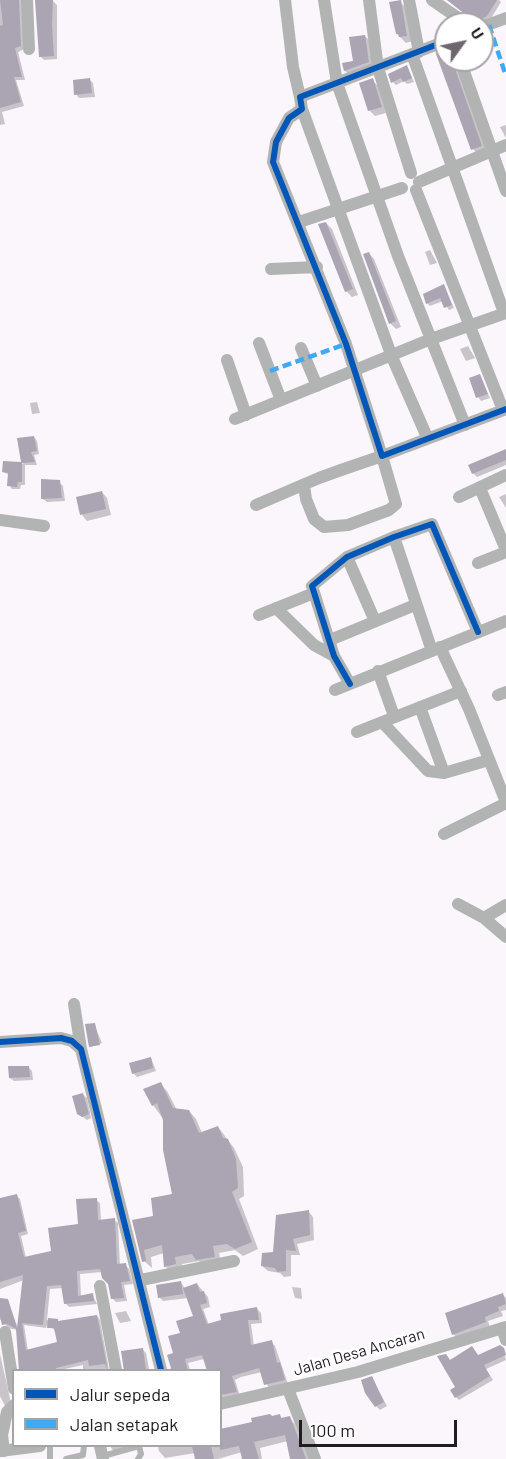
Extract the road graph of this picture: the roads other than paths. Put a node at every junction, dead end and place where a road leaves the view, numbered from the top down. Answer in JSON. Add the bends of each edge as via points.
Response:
{"nodes":[{"id":1,"x":27,"y":0,"type":"edge"},
{"id":2,"x":285,"y":0,"type":"edge"},
{"id":3,"x":324,"y":0,"type":"edge"},
{"id":4,"x":369,"y":0,"type":"edge"},
{"id":5,"x":410,"y":0,"type":"edge"},
{"id":6,"x":432,"y":0,"type":"edge"},
{"id":7,"x":450,"y":12,"type":"edge"},
{"id":8,"x":434,"y":46,"type":"edge"},
{"id":9,"x":29,"y":49,"type":"dead end"},
{"id":10,"x":416,"y":53,"type":"junction"},
{"id":11,"x":378,"y":69,"type":"junction"},
{"id":12,"x":464,"y":72,"type":"edge"},
{"id":13,"x":337,"y":83,"type":"junction"},
{"id":14,"x":301,"y":103,"type":"junction"},
{"id":15,"x":506,"y":145,"type":"edge"},
{"id":16,"x":491,"y":151,"type":"junction"},
{"id":17,"x":452,"y":167,"type":"junction"},
{"id":18,"x":416,"y":182,"type":"junction"},
{"id":19,"x":506,"y":190,"type":"edge"},
{"id":20,"x":375,"y":195,"type":"junction"},
{"id":21,"x":338,"y":207,"type":"junction"},
{"id":22,"x":299,"y":222,"type":"junction"},
{"id":23,"x":316,"y":267,"type":"junction"},
{"id":24,"x":271,"y":269,"type":"dead end"},
{"id":25,"x":505,"y":313,"type":"edge"},
{"id":26,"x":470,"y":327,"type":"junction"},
{"id":27,"x":431,"y":339,"type":"junction"},
{"id":28,"x":259,"y":344,"type":"dead end"},
{"id":29,"x":302,"y":348,"type":"dead end"},
{"id":30,"x":392,"y":357,"type":"junction"},
{"id":31,"x":226,"y":360,"type":"dead end"},
{"id":32,"x":355,"y":370,"type":"junction"},
{"id":33,"x":317,"y":386,"type":"junction"},
{"id":34,"x":281,"y":400,"type":"junction"},
{"id":35,"x":505,"y":409,"type":"edge"},
{"id":36,"x":465,"y":425,"type":"junction"},
{"id":37,"x":427,"y":437,"type":"junction"},
{"id":38,"x":382,"y":456,"type":"junction"},
{"id":39,"x":506,"y":475,"type":"edge"},
{"id":40,"x":304,"y":485,"type":"junction"},
{"id":41,"x":480,"y":488,"type":"junction"},
{"id":42,"x":459,"y":497,"type":"dead end"},
{"id":43,"x":256,"y":505,"type":"dead end"},
{"id":44,"x":0,"y":520,"type":"edge"},
{"id":45,"x":44,"y":526,"type":"dead end"},
{"id":46,"x":394,"y":537,"type":"junction"},
{"id":47,"x":506,"y":551,"type":"edge"},
{"id":48,"x":347,"y":557,"type":"junction"},
{"id":49,"x":478,"y":563,"type":"dead end"},
{"id":50,"x":314,"y":593,"type":"junction"},
{"id":51,"x":415,"y":605,"type":"junction"},
{"id":52,"x":276,"y":608,"type":"junction"},
{"id":53,"x":259,"y":615,"type":"dead end"},
{"id":54,"x":375,"y":621,"type":"junction"},
{"id":55,"x":506,"y":621,"type":"edge"},
{"id":56,"x":478,"y":632,"type":"junction"},
{"id":57,"x":330,"y":640,"type":"junction"},
{"id":58,"x":436,"y":649,"type":"junction"},
{"id":59,"x":334,"y":656,"type":"junction"},
{"id":60,"x":378,"y":671,"type":"junction"},
{"id":61,"x":350,"y":684,"type":"junction"},
{"id":62,"x":335,"y":690,"type":"dead end"},
{"id":63,"x":461,"y":691,"type":"junction"},
{"id":64,"x":420,"y":707,"type":"junction"},
{"id":65,"x":394,"y":716,"type":"junction"},
{"id":66,"x":382,"y":722,"type":"junction"},
{"id":67,"x":357,"y":732,"type":"dead end"},
{"id":68,"x":489,"y":760,"type":"junction"},
{"id":69,"x":444,"y":773,"type":"junction"},
{"id":70,"x":506,"y":803,"type":"edge"},
{"id":71,"x":444,"y":834,"type":"dead end"},
{"id":72,"x":458,"y":904,"type":"dead end"},
{"id":73,"x":506,"y":905,"type":"edge"},
{"id":74,"x":484,"y":918,"type":"junction"},
{"id":75,"x":506,"y":937,"type":"edge"},
{"id":76,"x":74,"y":1004,"type":"dead end"},
{"id":77,"x":0,"y":1042,"type":"edge"},
{"id":78,"x":81,"y":1049,"type":"junction"},
{"id":79,"x":234,"y":1261,"type":"dead end"},
{"id":80,"x":141,"y":1280,"type":"junction"},
{"id":81,"x":100,"y":1286,"type":"dead end"},
{"id":82,"x":504,"y":1327,"type":"edge"},
{"id":83,"x":5,"y":1332,"type":"dead end"},
{"id":84,"x":506,"y":1340,"type":"edge"},
{"id":85,"x":116,"y":1369,"type":"edge"},
{"id":86,"x":161,"y":1369,"type":"edge"},
{"id":87,"x":12,"y":1376,"type":"edge"},
{"id":88,"x":288,"y":1389,"type":"junction"},
{"id":89,"x":222,"y":1404,"type":"edge"},
{"id":90,"x":12,"y":1406,"type":"edge"},
{"id":91,"x":32,"y":1447,"type":"edge"},
{"id":92,"x":84,"y":1447,"type":"edge"},
{"id":93,"x":134,"y":1447,"type":"edge"},
{"id":94,"x":2,"y":1451,"type":"edge"},
{"id":95,"x":102,"y":1454,"type":"edge"},
{"id":96,"x":66,"y":1459,"type":"edge"},
{"id":97,"x":315,"y":1459,"type":"edge"}],
"edges":[{"from":1,"to":9,"type":"street"},
{"from":2,"to":14,"type":"street"},
{"from":3,"to":13,"type":"street"},
{"from":4,"to":11,"type":"street"},
{"from":5,"to":10,"type":"street"},
{"from":6,"to":7,"type":"street"},
{"from":8,"to":10,"type":"street"},
{"from":10,"to":11,"type":"street"},
{"from":10,"to":17,"type":"street"},
{"from":11,"to":13,"type":"street"},
{"from":11,"to":18,"type":"street"},
{"from":12,"to":16,"type":"street"},
{"from":13,"to":14,"type":"street"},
{"from":13,"to":20,"type":"street"},
{"from":14,"to":21,"type":"street"},
{"from":14,"to":22,"type":"street","via":[[272,153]]},
{"from":15,"to":16,"type":"street"},
{"from":16,"to":17,"type":"street"},
{"from":16,"to":19,"type":"street"},
{"from":17,"to":18,"type":"street"},
{"from":17,"to":25,"type":"street"},
{"from":18,"to":20,"type":"street","via":[[408,192],[402,188]]},
{"from":18,"to":26,"type":"street"},
{"from":20,"to":21,"type":"street"},
{"from":20,"to":27,"type":"street"},
{"from":21,"to":22,"type":"street"},
{"from":21,"to":30,"type":"street"},
{"from":22,"to":23,"type":"street"},
{"from":23,"to":24,"type":"street"},
{"from":23,"to":32,"type":"street"},
{"from":25,"to":26,"type":"street"},
{"from":26,"to":27,"type":"street"},
{"from":26,"to":35,"type":"street"},
{"from":27,"to":30,"type":"street"},
{"from":27,"to":36,"type":"street"},
{"from":28,"to":34,"type":"street"},
{"from":29,"to":33,"type":"street"},
{"from":30,"to":32,"type":"street"},
{"from":30,"to":37,"type":"street"},
{"from":31,"to":34,"type":"street","via":[[240,417]]},
{"from":32,"to":33,"type":"street"},
{"from":32,"to":38,"type":"street"},
{"from":33,"to":34,"type":"street"},
{"from":35,"to":36,"type":"street"},
{"from":36,"to":37,"type":"street"},
{"from":37,"to":38,"type":"street"},
{"from":38,"to":40,"type":"street"},
{"from":38,"to":40,"type":"street","via":[[396,504],[372,517],[324,527],[314,519]]},
{"from":39,"to":41,"type":"street"},
{"from":40,"to":43,"type":"street"},
{"from":41,"to":42,"type":"street"},
{"from":41,"to":47,"type":"street"},
{"from":44,"to":45,"type":"street"},
{"from":46,"to":48,"type":"street"},
{"from":46,"to":51,"type":"street"},
{"from":46,"to":56,"type":"street","via":[[429,524],[436,528]]},
{"from":47,"to":49,"type":"street"},
{"from":48,"to":50,"type":"street","via":[[318,579],[312,586]]},
{"from":48,"to":54,"type":"street"},
{"from":50,"to":52,"type":"street"},
{"from":50,"to":57,"type":"street"},
{"from":51,"to":54,"type":"street"},
{"from":51,"to":58,"type":"street"},
{"from":52,"to":53,"type":"street"},
{"from":52,"to":59,"type":"street","via":[[314,645]]},
{"from":54,"to":57,"type":"street"},
{"from":55,"to":56,"type":"street"},
{"from":56,"to":58,"type":"street"},
{"from":57,"to":59,"type":"street"},
{"from":58,"to":60,"type":"street"},
{"from":58,"to":63,"type":"street"},
{"from":59,"to":61,"type":"street"},
{"from":60,"to":61,"type":"street"},
{"from":60,"to":65,"type":"street"},
{"from":61,"to":62,"type":"street"},
{"from":63,"to":64,"type":"street"},
{"from":63,"to":68,"type":"street"},
{"from":64,"to":65,"type":"street"},
{"from":64,"to":69,"type":"street"},
{"from":65,"to":66,"type":"street"},
{"from":66,"to":67,"type":"street"},
{"from":66,"to":69,"type":"street","via":[[428,771]]},
{"from":68,"to":69,"type":"street"},
{"from":68,"to":70,"type":"street"},
{"from":70,"to":71,"type":"street"},
{"from":72,"to":74,"type":"street"},
{"from":73,"to":74,"type":"street"},
{"from":74,"to":75,"type":"street"},
{"from":76,"to":78,"type":"street"},
{"from":77,"to":78,"type":"street","via":[[61,1038]]},
{"from":78,"to":80,"type":"street"},
{"from":79,"to":80,"type":"street"},
{"from":80,"to":86,"type":"street"},
{"from":81,"to":85,"type":"street"},
{"from":82,"to":84,"type":"street"},
{"from":82,"to":88,"type":"street","name":"Jalan Desa Ancaran"},
{"from":83,"to":87,"type":"street"},
{"from":88,"to":89,"type":"street","name":"Jalan Desa Ancaran"},
{"from":88,"to":97,"type":"street"},
{"from":90,"to":94,"type":"street","via":[[7,1412]]},
{"from":91,"to":94,"type":"street"},
{"from":92,"to":96,"type":"lane","via":[[83,1455]]},
{"from":93,"to":95,"type":"lane"}]}
